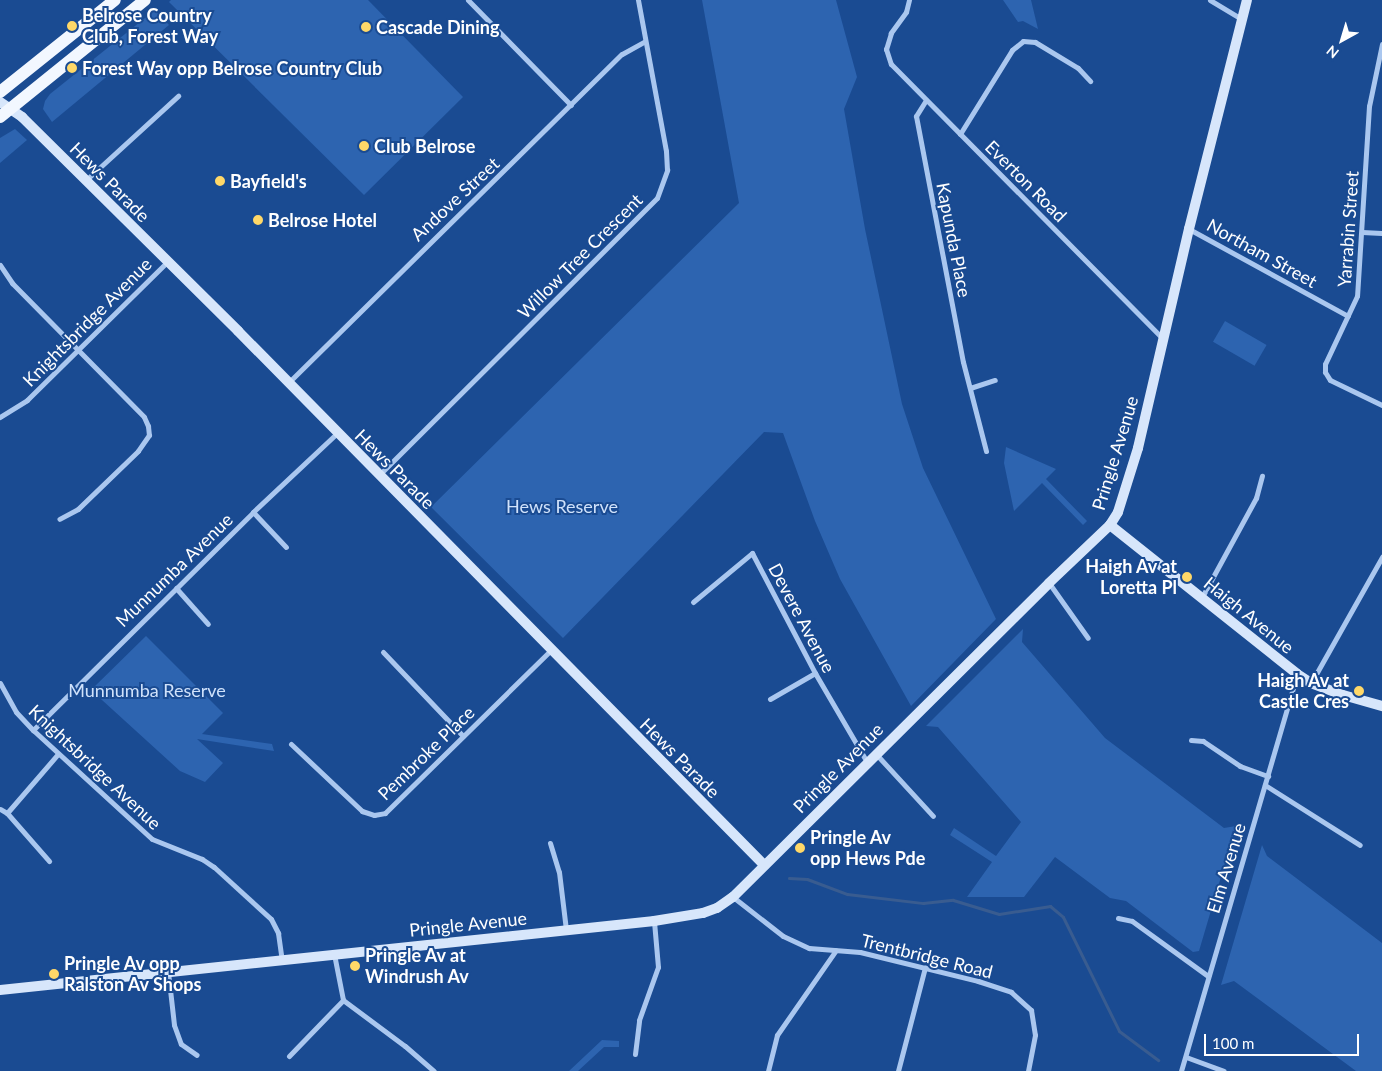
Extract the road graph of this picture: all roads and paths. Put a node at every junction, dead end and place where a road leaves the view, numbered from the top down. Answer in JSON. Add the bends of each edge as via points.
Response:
{"nodes":[{"id":1,"x":115,"y":0,"type":"edge"},
{"id":2,"x":145,"y":0,"type":"edge"},
{"id":3,"x":468,"y":0,"type":"edge"},
{"id":4,"x":638,"y":0,"type":"edge"},
{"id":5,"x":909,"y":0,"type":"edge"},
{"id":6,"x":1210,"y":0,"type":"edge"},
{"id":7,"x":1247,"y":0,"type":"edge"},
{"id":8,"x":1242,"y":19,"type":"junction"},
{"id":9,"x":645,"y":42,"type":"junction"},
{"id":10,"x":1382,"y":44,"type":"edge"},
{"id":11,"x":1090,"y":81,"type":"dead end"},
{"id":12,"x":0,"y":92,"type":"edge"},
{"id":13,"x":178,"y":96,"type":"dead end"},
{"id":14,"x":926,"y":100,"type":"junction"},
{"id":15,"x":5,"y":105,"type":"edge"},
{"id":16,"x":572,"y":105,"type":"junction"},
{"id":17,"x":0,"y":117,"type":"edge"},
{"id":18,"x":960,"y":134,"type":"junction"},
{"id":19,"x":86,"y":181,"type":"junction"},
{"id":20,"x":1189,"y":230,"type":"junction"},
{"id":21,"x":1362,"y":232,"type":"junction"},
{"id":22,"x":1382,"y":233,"type":"edge"},
{"id":23,"x":168,"y":261,"type":"junction"},
{"id":24,"x":0,"y":265,"type":"edge"},
{"id":25,"x":1348,"y":316,"type":"junction"},
{"id":26,"x":1163,"y":340,"type":"junction"},
{"id":27,"x":78,"y":351,"type":"junction"},
{"id":28,"x":995,"y":380,"type":"dead end"},
{"id":29,"x":289,"y":382,"type":"junction"},
{"id":30,"x":970,"y":388,"type":"junction"},
{"id":31,"x":1382,"y":405,"type":"edge"},
{"id":32,"x":0,"y":418,"type":"edge"},
{"id":33,"x":337,"y":433,"type":"junction"},
{"id":34,"x":986,"y":452,"type":"dead end"},
{"id":35,"x":378,"y":475,"type":"junction"},
{"id":36,"x":1262,"y":476,"type":"dead end"},
{"id":37,"x":253,"y":512,"type":"junction"},
{"id":38,"x":59,"y":519,"type":"dead end"},
{"id":39,"x":1110,"y":525,"type":"junction"},
{"id":40,"x":286,"y":547,"type":"dead end"},
{"id":41,"x":1382,"y":557,"type":"edge"},
{"id":42,"x":1048,"y":583,"type":"junction"},
{"id":43,"x":176,"y":588,"type":"junction"},
{"id":44,"x":1202,"y":597,"type":"junction"},
{"id":45,"x":692,"y":602,"type":"dead end"},
{"id":46,"x":208,"y":624,"type":"dead end"},
{"id":47,"x":1088,"y":638,"type":"dead end"},
{"id":48,"x":551,"y":650,"type":"junction"},
{"id":49,"x":382,"y":652,"type":"dead end"},
{"id":50,"x":815,"y":673,"type":"junction"},
{"id":51,"x":1297,"y":674,"type":"junction"},
{"id":52,"x":0,"y":683,"type":"edge"},
{"id":53,"x":1311,"y":683,"type":"junction"},
{"id":54,"x":770,"y":698,"type":"dead end"},
{"id":55,"x":1382,"y":706,"type":"edge"},
{"id":56,"x":33,"y":730,"type":"junction"},
{"id":57,"x":463,"y":736,"type":"junction"},
{"id":58,"x":1191,"y":740,"type":"dead end"},
{"id":59,"x":291,"y":744,"type":"dead end"},
{"id":60,"x":58,"y":754,"type":"junction"},
{"id":61,"x":876,"y":754,"type":"junction"},
{"id":62,"x":868,"y":762,"type":"junction"},
{"id":63,"x":1268,"y":776,"type":"junction"},
{"id":64,"x":1265,"y":785,"type":"junction"},
{"id":65,"x":0,"y":809,"type":"edge"},
{"id":66,"x":7,"y":813,"type":"junction"},
{"id":67,"x":933,"y":816,"type":"dead end"},
{"id":68,"x":550,"y":843,"type":"dead end"},
{"id":69,"x":1360,"y":845,"type":"dead end"},
{"id":70,"x":49,"y":861,"type":"dead end"},
{"id":71,"x":764,"y":865,"type":"junction"},
{"id":72,"x":733,"y":897,"type":"junction"},
{"id":73,"x":1118,"y":918,"type":"dead end"},
{"id":74,"x":654,"y":921,"type":"junction"},
{"id":75,"x":566,"y":930,"type":"junction"},
{"id":76,"x":836,"y":950,"type":"junction"},
{"id":77,"x":334,"y":954,"type":"junction"},
{"id":78,"x":282,"y":960,"type":"junction"},
{"id":79,"x":925,"y":967,"type":"junction"},
{"id":80,"x":168,"y":972,"type":"junction"},
{"id":81,"x":1208,"y":976,"type":"junction"},
{"id":82,"x":0,"y":990,"type":"edge"},
{"id":83,"x":344,"y":1000,"type":"junction"},
{"id":84,"x":635,"y":1054,"type":"dead end"},
{"id":85,"x":196,"y":1055,"type":"dead end"},
{"id":86,"x":289,"y":1056,"type":"dead end"},
{"id":87,"x":1186,"y":1057,"type":"junction"},
{"id":88,"x":434,"y":1071,"type":"edge"},
{"id":89,"x":768,"y":1071,"type":"edge"},
{"id":90,"x":898,"y":1071,"type":"edge"},
{"id":91,"x":1028,"y":1071,"type":"edge"},
{"id":92,"x":1181,"y":1071,"type":"edge"},
{"id":93,"x":1224,"y":1071,"type":"edge"}],
"edges":[{"from":1,"to":12,"type":"main road"},
{"from":2,"to":15,"type":"main road"},
{"from":3,"to":16,"type":"street"},
{"from":4,"to":9,"type":"street","name":"Willow Tree Crescent"},
{"from":5,"to":14,"type":"street","name":"Everton Road","via":[[886,49],[891,64]]},
{"from":6,"to":8,"type":"street"},
{"from":7,"to":8,"type":"street","name":"Pringle Avenue"},
{"from":8,"to":20,"type":"street","name":"Pringle Avenue"},
{"from":9,"to":16,"type":"street","name":"Andove Street","via":[[622,54]]},
{"from":9,"to":35,"type":"street","name":"Willow Tree Crescent","via":[[666,151],[666,170],[657,198]]},
{"from":10,"to":21,"type":"street","name":"Yarrabin Street","via":[[1369,106]]},
{"from":11,"to":18,"type":"street","via":[[1078,68],[1035,42],[1023,41],[1012,50]]},
{"from":13,"to":19,"type":"street"},
{"from":14,"to":18,"type":"street","name":"Everton Road"},
{"from":14,"to":30,"type":"street","name":"Kapunda Place","via":[[916,116]]},
{"from":15,"to":17,"type":"main road"},
{"from":15,"to":19,"type":"street","name":"Hews Parade"},
{"from":16,"to":29,"type":"street","name":"Andove Street"},
{"from":18,"to":26,"type":"street","name":"Everton Road"},
{"from":19,"to":23,"type":"street","name":"Hews Parade"},
{"from":20,"to":25,"type":"street","name":"Northam Street"},
{"from":20,"to":26,"type":"street","name":"Pringle Avenue"},
{"from":21,"to":22,"type":"street"},
{"from":21,"to":25,"type":"street","name":"Yarrabin Street","via":[[1357,296]]},
{"from":23,"to":27,"type":"street","name":"Knightsbridge Avenue"},
{"from":23,"to":29,"type":"street","name":"Hews Parade"},
{"from":24,"to":27,"type":"street","via":[[12,283]]},
{"from":25,"to":31,"type":"street","name":"Yarrabin Street","via":[[1325,364],[1325,372],[1338,385]]},
{"from":26,"to":39,"type":"street","name":"Pringle Avenue","via":[[1138,448],[1118,512]]},
{"from":27,"to":32,"type":"street","name":"Knightsbridge Avenue","via":[[27,400]]},
{"from":27,"to":38,"type":"street","via":[[144,417],[149,435],[138,451],[78,509]]},
{"from":28,"to":30,"type":"street"},
{"from":29,"to":33,"type":"street","name":"Hews Parade"},
{"from":30,"to":34,"type":"street","name":"Kapunda Place"},
{"from":33,"to":35,"type":"street","name":"Hews Parade"},
{"from":33,"to":37,"type":"street","name":"Munnumba Avenue"},
{"from":35,"to":48,"type":"street","name":"Hews Parade"},
{"from":36,"to":44,"type":"street","via":[[1256,498]]},
{"from":37,"to":40,"type":"street"},
{"from":37,"to":43,"type":"street","name":"Munnumba Avenue"},
{"from":39,"to":42,"type":"street","name":"Pringle Avenue"},
{"from":39,"to":44,"type":"street","name":"Haigh Avenue"},
{"from":41,"to":53,"type":"street"},
{"from":42,"to":47,"type":"street"},
{"from":42,"to":61,"type":"street","name":"Pringle Avenue"},
{"from":43,"to":46,"type":"street"},
{"from":43,"to":56,"type":"street","name":"Munnumba Avenue"},
{"from":44,"to":51,"type":"street","name":"Haigh Avenue"},
{"from":45,"to":50,"type":"street","name":"Devere Avenue","via":[[752,553]]},
{"from":48,"to":57,"type":"street","name":"Pembroke Place"},
{"from":48,"to":71,"type":"street","name":"Hews Parade"},
{"from":49,"to":57,"type":"street"},
{"from":50,"to":54,"type":"street"},
{"from":50,"to":62,"type":"street","name":"Devere Avenue"},
{"from":51,"to":53,"type":"street","name":"Haigh Avenue"},
{"from":51,"to":63,"type":"street","name":"Elm Avenue"},
{"from":52,"to":56,"type":"street","name":"Knightsbridge Avenue","via":[[16,712]]},
{"from":53,"to":55,"type":"street","name":"Haigh Avenue"},
{"from":56,"to":60,"type":"street","name":"Knightsbridge Avenue"},
{"from":57,"to":59,"type":"street","name":"Pembroke Place","via":[[385,813],[374,815],[362,811]]},
{"from":58,"to":63,"type":"street","via":[[1203,742],[1240,766]]},
{"from":60,"to":66,"type":"street"},
{"from":60,"to":78,"type":"street","name":"Knightsbridge Avenue","via":[[152,839],[208,863],[271,919],[278,933]]},
{"from":61,"to":62,"type":"street","name":"Pringle Avenue"},
{"from":61,"to":67,"type":"street"},
{"from":62,"to":71,"type":"street","name":"Pringle Avenue"},
{"from":63,"to":64,"type":"street","name":"Elm Avenue"},
{"from":64,"to":69,"type":"street"},
{"from":64,"to":81,"type":"street","name":"Elm Avenue"},
{"from":65,"to":66,"type":"street"},
{"from":66,"to":70,"type":"street"},
{"from":68,"to":75,"type":"street","via":[[559,872]]},
{"from":71,"to":72,"type":"street","name":"Pringle Avenue"},
{"from":72,"to":74,"type":"street","name":"Pringle Avenue","via":[[703,914]]},
{"from":72,"to":76,"type":"street","name":"Trentbridge Road","via":[[783,936],[809,948]]},
{"from":73,"to":81,"type":"street","via":[[1132,921]]},
{"from":74,"to":75,"type":"street","name":"Pringle Avenue"},
{"from":74,"to":84,"type":"street","via":[[658,968],[639,1020]]},
{"from":75,"to":77,"type":"street","name":"Pringle Avenue"},
{"from":76,"to":79,"type":"street","name":"Trentbridge Road","via":[[860,952]]},
{"from":76,"to":89,"type":"street","via":[[777,1035]]},
{"from":77,"to":78,"type":"street","name":"Pringle Avenue"},
{"from":77,"to":83,"type":"street"},
{"from":78,"to":80,"type":"street","name":"Pringle Avenue"},
{"from":79,"to":90,"type":"street"},
{"from":79,"to":91,"type":"street","name":"Trentbridge Road","via":[[1011,992],[1031,1010],[1035,1035]]},
{"from":80,"to":82,"type":"street","name":"Pringle Avenue"},
{"from":80,"to":85,"type":"street","via":[[174,1025],[181,1044]]},
{"from":81,"to":87,"type":"street","name":"Elm Avenue"},
{"from":83,"to":86,"type":"street"},
{"from":83,"to":88,"type":"street"},
{"from":87,"to":92,"type":"street","name":"Elm Avenue"},
{"from":87,"to":93,"type":"street"}]}
